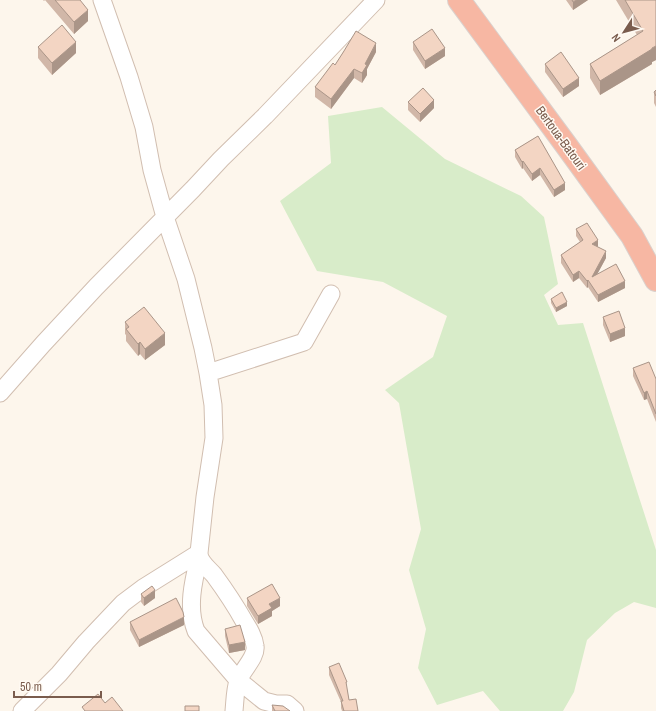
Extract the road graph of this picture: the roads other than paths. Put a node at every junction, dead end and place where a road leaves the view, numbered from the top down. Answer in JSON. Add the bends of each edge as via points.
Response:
{"nodes":[{"id":1,"x":102,"y":0,"type":"edge"},
{"id":2,"x":376,"y":0,"type":"edge"},
{"id":3,"x":459,"y":0,"type":"edge"},
{"id":4,"x":165,"y":217,"type":"junction"},
{"id":5,"x":656,"y":280,"type":"edge"},
{"id":6,"x":331,"y":294,"type":"dead end"},
{"id":7,"x":208,"y":373,"type":"junction"},
{"id":8,"x":0,"y":393,"type":"edge"},
{"id":9,"x":199,"y":556,"type":"junction"},
{"id":10,"x":238,"y":680,"type":"junction"},
{"id":11,"x":22,"y":711,"type":"edge"},
{"id":12,"x":234,"y":711,"type":"edge"},
{"id":13,"x":295,"y":711,"type":"edge"}],
"edges":[{"from":1,"to":4,"type":"street","via":[[142,120]]},
{"from":2,"to":4,"type":"street"},
{"from":3,"to":5,"type":"highway","name":"Bertoua-Batouri","via":[[632,236]]},
{"from":4,"to":7,"type":"street","via":[[186,279]]},
{"from":4,"to":8,"type":"street","via":[[80,304]]},
{"from":6,"to":7,"type":"street","via":[[304,342]]},
{"from":7,"to":9,"type":"street","via":[[213,405],[214,438]]},
{"from":9,"to":10,"type":"street","via":[[192,592],[193,623],[203,640]]},
{"from":9,"to":10,"type":"street","via":[[226,591],[251,632],[256,653]]},
{"from":9,"to":11,"type":"street","via":[[143,588],[123,603]]},
{"from":10,"to":12,"type":"street"},
{"from":10,"to":13,"type":"street","via":[[264,701],[287,704]]}]}
